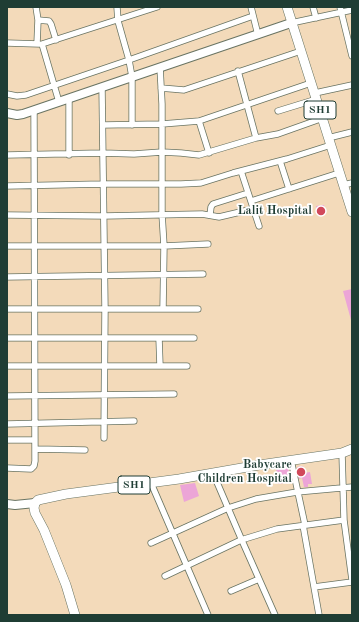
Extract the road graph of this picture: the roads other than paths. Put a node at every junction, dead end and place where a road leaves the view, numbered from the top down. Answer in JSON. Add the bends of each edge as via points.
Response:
{"nodes":[{"id":1,"x":36,"y":7,"type":"edge"},
{"id":2,"x":117,"y":7,"type":"edge"},
{"id":3,"x":157,"y":7,"type":"edge"},
{"id":4,"x":251,"y":7,"type":"edge"},
{"id":5,"x":287,"y":7,"type":"edge"},
{"id":6,"x":313,"y":7,"type":"edge"},
{"id":7,"x":340,"y":10,"type":"edge"},
{"id":8,"x":352,"y":10,"type":"edge"},
{"id":9,"x":253,"y":16,"type":"junction"},
{"id":10,"x":316,"y":18,"type":"junction"},
{"id":11,"x":38,"y":20,"type":"junction"},
{"id":12,"x":118,"y":20,"type":"junction"},
{"id":13,"x":291,"y":23,"type":"junction"},
{"id":14,"x":258,"y":35,"type":"junction"},
{"id":15,"x":56,"y":40,"type":"junction"},
{"id":16,"x":7,"y":44,"type":"edge"},
{"id":17,"x":39,"y":44,"type":"junction"},
{"id":18,"x":301,"y":51,"type":"junction"},
{"id":19,"x":352,"y":56,"type":"edge"},
{"id":20,"x":129,"y":60,"type":"junction"},
{"id":21,"x":160,"y":67,"type":"junction"},
{"id":22,"x":238,"y":71,"type":"junction"},
{"id":23,"x":132,"y":77,"type":"junction"},
{"id":24,"x":311,"y":83,"type":"junction"},
{"id":25,"x":352,"y":84,"type":"edge"},
{"id":26,"x":53,"y":85,"type":"junction"},
{"id":27,"x":102,"y":87,"type":"junction"},
{"id":28,"x":161,"y":88,"type":"junction"},
{"id":29,"x":7,"y":94,"type":"edge"},
{"id":30,"x":316,"y":96,"type":"junction"},
{"id":31,"x":69,"y":98,"type":"junction"},
{"id":32,"x":60,"y":102,"type":"junction"},
{"id":33,"x":247,"y":104,"type":"junction"},
{"id":34,"x":34,"y":110,"type":"junction"},
{"id":35,"x":278,"y":111,"type":"dead end"},
{"id":36,"x":7,"y":113,"type":"edge"},
{"id":37,"x":323,"y":118,"type":"junction"},
{"id":38,"x":199,"y":121,"type":"junction"},
{"id":39,"x":103,"y":124,"type":"junction"},
{"id":40,"x":132,"y":124,"type":"junction"},
{"id":41,"x":162,"y":124,"type":"junction"},
{"id":42,"x":352,"y":132,"type":"edge"},
{"id":43,"x":256,"y":138,"type":"junction"},
{"id":44,"x":330,"y":141,"type":"junction"},
{"id":45,"x":162,"y":152,"type":"junction"},
{"id":46,"x":103,"y":153,"type":"junction"},
{"id":47,"x":209,"y":153,"type":"junction"},
{"id":48,"x":7,"y":155,"type":"edge"},
{"id":49,"x":34,"y":155,"type":"junction"},
{"id":50,"x":68,"y":155,"type":"junction"},
{"id":51,"x":280,"y":161,"type":"junction"},
{"id":52,"x":241,"y":171,"type":"junction"},
{"id":53,"x":339,"y":173,"type":"junction"},
{"id":54,"x":103,"y":184,"type":"junction"},
{"id":55,"x":162,"y":184,"type":"junction"},
{"id":56,"x":348,"y":184,"type":"edge"},
{"id":57,"x":7,"y":186,"type":"edge"},
{"id":58,"x":34,"y":186,"type":"junction"},
{"id":59,"x":288,"y":189,"type":"junction"},
{"id":60,"x":248,"y":193,"type":"junction"},
{"id":61,"x":251,"y":201,"type":"junction"},
{"id":62,"x":253,"y":209,"type":"junction"},
{"id":63,"x":352,"y":212,"type":"edge"},
{"id":64,"x":34,"y":214,"type":"junction"},
{"id":65,"x":162,"y":214,"type":"junction"},
{"id":66,"x":7,"y":215,"type":"edge"},
{"id":67,"x":210,"y":215,"type":"junction"},
{"id":68,"x":104,"y":216,"type":"junction"},
{"id":69,"x":259,"y":226,"type":"dead end"},
{"id":70,"x":208,"y":244,"type":"dead end"},
{"id":71,"x":7,"y":246,"type":"edge"},
{"id":72,"x":35,"y":246,"type":"junction"},
{"id":73,"x":104,"y":246,"type":"junction"},
{"id":74,"x":164,"y":246,"type":"junction"},
{"id":75,"x":203,"y":274,"type":"dead end"},
{"id":76,"x":163,"y":275,"type":"junction"},
{"id":77,"x":104,"y":276,"type":"junction"},
{"id":78,"x":7,"y":277,"type":"edge"},
{"id":79,"x":35,"y":277,"type":"junction"},
{"id":80,"x":7,"y":309,"type":"edge"},
{"id":81,"x":35,"y":309,"type":"junction"},
{"id":82,"x":104,"y":309,"type":"junction"},
{"id":83,"x":163,"y":309,"type":"junction"},
{"id":84,"x":198,"y":309,"type":"dead end"},
{"id":85,"x":35,"y":337,"type":"junction"},
{"id":86,"x":7,"y":338,"type":"edge"},
{"id":87,"x":104,"y":338,"type":"junction"},
{"id":88,"x":159,"y":338,"type":"junction"},
{"id":89,"x":194,"y":338,"type":"dead end"},
{"id":90,"x":7,"y":366,"type":"edge"},
{"id":91,"x":35,"y":366,"type":"junction"},
{"id":92,"x":104,"y":366,"type":"junction"},
{"id":93,"x":160,"y":366,"type":"junction"},
{"id":94,"x":187,"y":366,"type":"dead end"},
{"id":95,"x":174,"y":394,"type":"dead end"},
{"id":96,"x":104,"y":395,"type":"junction"},
{"id":97,"x":7,"y":396,"type":"edge"},
{"id":98,"x":35,"y":396,"type":"junction"},
{"id":99,"x":104,"y":421,"type":"junction"},
{"id":100,"x":134,"y":421,"type":"dead end"},
{"id":101,"x":7,"y":424,"type":"edge"},
{"id":102,"x":35,"y":424,"type":"junction"},
{"id":103,"x":104,"y":438,"type":"dead end"},
{"id":104,"x":7,"y":440,"type":"edge"},
{"id":105,"x":36,"y":440,"type":"junction"},
{"id":106,"x":36,"y":449,"type":"junction"},
{"id":107,"x":85,"y":450,"type":"dead end"},
{"id":108,"x":352,"y":450,"type":"edge"},
{"id":109,"x":342,"y":453,"type":"junction"},
{"id":110,"x":291,"y":460,"type":"junction"},
{"id":111,"x":7,"y":468,"type":"edge"},
{"id":112,"x":213,"y":473,"type":"junction"},
{"id":113,"x":151,"y":483,"type":"junction"},
{"id":114,"x":343,"y":487,"type":"junction"},
{"id":115,"x":352,"y":487,"type":"edge"},
{"id":116,"x":298,"y":492,"type":"junction"},
{"id":117,"x":35,"y":503,"type":"junction"},
{"id":118,"x":7,"y":504,"type":"edge"},
{"id":119,"x":228,"y":508,"type":"junction"},
{"id":120,"x":344,"y":520,"type":"junction"},
{"id":121,"x":304,"y":525,"type":"junction"},
{"id":122,"x":172,"y":533,"type":"junction"},
{"id":123,"x":241,"y":540,"type":"junction"},
{"id":124,"x":151,"y":543,"type":"dead end"},
{"id":125,"x":186,"y":566,"type":"junction"},
{"id":126,"x":165,"y":576,"type":"dead end"},
{"id":127,"x":259,"y":579,"type":"junction"},
{"id":128,"x":352,"y":581,"type":"edge"},
{"id":129,"x":314,"y":587,"type":"junction"},
{"id":130,"x":231,"y":591,"type":"dead end"},
{"id":131,"x":75,"y":615,"type":"edge"},
{"id":132,"x":208,"y":615,"type":"edge"},
{"id":133,"x":275,"y":615,"type":"edge"},
{"id":134,"x":319,"y":615,"type":"edge"}],
"edges":[{"from":1,"to":11,"type":"street"},
{"from":2,"to":12,"type":"street"},
{"from":3,"to":12,"type":"street"},
{"from":4,"to":9,"type":"street"},
{"from":5,"to":13,"type":"main road","number":"SH1"},
{"from":6,"to":10,"type":"street"},
{"from":7,"to":8,"type":"street"},
{"from":7,"to":10,"type":"street"},
{"from":7,"to":19,"type":"street"},
{"from":9,"to":14,"type":"street"},
{"from":9,"to":20,"type":"street"},
{"from":10,"to":13,"type":"street"},
{"from":11,"to":15,"type":"street","via":[[49,21]]},
{"from":11,"to":17,"type":"street"},
{"from":12,"to":15,"type":"street"},
{"from":12,"to":20,"type":"street"},
{"from":13,"to":14,"type":"street"},
{"from":13,"to":18,"type":"main road","number":"SH1"},
{"from":14,"to":21,"type":"street"},
{"from":15,"to":17,"type":"street"},
{"from":16,"to":17,"type":"street"},
{"from":17,"to":26,"type":"street"},
{"from":18,"to":22,"type":"street"},
{"from":18,"to":24,"type":"main road","number":"SH1"},
{"from":20,"to":23,"type":"street"},
{"from":20,"to":26,"type":"street"},
{"from":21,"to":23,"type":"street"},
{"from":21,"to":28,"type":"street"},
{"from":22,"to":28,"type":"street","via":[[184,90]]},
{"from":22,"to":33,"type":"street"},
{"from":23,"to":27,"type":"street"},
{"from":23,"to":40,"type":"street"},
{"from":24,"to":30,"type":"main road","number":"SH1"},
{"from":24,"to":33,"type":"street"},
{"from":25,"to":30,"type":"street"},
{"from":26,"to":29,"type":"street","via":[[21,96]]},
{"from":26,"to":32,"type":"street"},
{"from":27,"to":31,"type":"street"},
{"from":27,"to":39,"type":"street"},
{"from":28,"to":41,"type":"street"},
{"from":30,"to":35,"type":"street"},
{"from":30,"to":37,"type":"main road","number":"SH1"},
{"from":31,"to":32,"type":"street"},
{"from":31,"to":50,"type":"street"},
{"from":32,"to":34,"type":"street"},
{"from":33,"to":38,"type":"street"},
{"from":33,"to":43,"type":"street"},
{"from":34,"to":36,"type":"street","via":[[17,115]]},
{"from":34,"to":49,"type":"street"},
{"from":37,"to":43,"type":"street","via":[[278,134]]},
{"from":37,"to":44,"type":"main road","number":"SH1"},
{"from":38,"to":41,"type":"street"},
{"from":38,"to":47,"type":"street"},
{"from":39,"to":40,"type":"street"},
{"from":39,"to":46,"type":"street"},
{"from":40,"to":41,"type":"street"},
{"from":41,"to":45,"type":"street"},
{"from":42,"to":44,"type":"street"},
{"from":43,"to":47,"type":"street"},
{"from":44,"to":51,"type":"street"},
{"from":44,"to":53,"type":"main road","number":"SH1"},
{"from":45,"to":46,"type":"street"},
{"from":45,"to":47,"type":"street","via":[[199,155]]},
{"from":45,"to":55,"type":"street"},
{"from":46,"to":50,"type":"street"},
{"from":46,"to":54,"type":"street"},
{"from":48,"to":49,"type":"street"},
{"from":49,"to":50,"type":"street"},
{"from":49,"to":58,"type":"street"},
{"from":51,"to":52,"type":"street"},
{"from":51,"to":59,"type":"street"},
{"from":52,"to":55,"type":"street","via":[[202,183]]},
{"from":52,"to":60,"type":"street"},
{"from":53,"to":56,"type":"main road","number":"SH1"},
{"from":53,"to":59,"type":"street"},
{"from":54,"to":55,"type":"street"},
{"from":54,"to":58,"type":"street"},
{"from":54,"to":68,"type":"street"},
{"from":55,"to":65,"type":"street"},
{"from":56,"to":63,"type":"main road","number":"SH1"},
{"from":57,"to":58,"type":"street"},
{"from":58,"to":64,"type":"street"},
{"from":59,"to":61,"type":"street"},
{"from":60,"to":61,"type":"street"},
{"from":60,"to":67,"type":"street","via":[[213,204]]},
{"from":61,"to":62,"type":"street"},
{"from":62,"to":67,"type":"street","via":[[222,217]]},
{"from":62,"to":69,"type":"street"},
{"from":64,"to":66,"type":"street"},
{"from":64,"to":68,"type":"street"},
{"from":64,"to":72,"type":"street"},
{"from":65,"to":67,"type":"street"},
{"from":65,"to":68,"type":"street"},
{"from":65,"to":74,"type":"street"},
{"from":68,"to":73,"type":"street"},
{"from":70,"to":74,"type":"street"},
{"from":71,"to":72,"type":"street"},
{"from":72,"to":73,"type":"street"},
{"from":72,"to":79,"type":"street"},
{"from":73,"to":74,"type":"street"},
{"from":73,"to":77,"type":"street"},
{"from":74,"to":76,"type":"street"},
{"from":75,"to":76,"type":"street"},
{"from":76,"to":77,"type":"street"},
{"from":76,"to":83,"type":"street"},
{"from":77,"to":79,"type":"street"},
{"from":77,"to":82,"type":"street"},
{"from":78,"to":79,"type":"street"},
{"from":79,"to":81,"type":"street"},
{"from":80,"to":81,"type":"street"},
{"from":81,"to":82,"type":"street"},
{"from":81,"to":85,"type":"street"},
{"from":82,"to":83,"type":"street"},
{"from":82,"to":87,"type":"street"},
{"from":83,"to":84,"type":"street"},
{"from":85,"to":86,"type":"street"},
{"from":85,"to":87,"type":"street"},
{"from":85,"to":91,"type":"street"},
{"from":87,"to":88,"type":"street"},
{"from":87,"to":92,"type":"street"},
{"from":88,"to":89,"type":"street"},
{"from":88,"to":93,"type":"street"},
{"from":90,"to":91,"type":"street"},
{"from":91,"to":92,"type":"street"},
{"from":91,"to":98,"type":"street"},
{"from":92,"to":93,"type":"street"},
{"from":92,"to":96,"type":"street"},
{"from":93,"to":94,"type":"street"},
{"from":95,"to":96,"type":"street"},
{"from":96,"to":98,"type":"street"},
{"from":96,"to":99,"type":"street"},
{"from":97,"to":98,"type":"street"},
{"from":98,"to":102,"type":"street"},
{"from":99,"to":100,"type":"street"},
{"from":99,"to":102,"type":"street"},
{"from":99,"to":103,"type":"street"},
{"from":101,"to":102,"type":"street"},
{"from":102,"to":105,"type":"street"},
{"from":104,"to":105,"type":"street"},
{"from":105,"to":106,"type":"street"},
{"from":106,"to":107,"type":"street"},
{"from":106,"to":111,"type":"street","via":[[34,466],[31,469]]},
{"from":108,"to":109,"type":"main road","number":"SH1"},
{"from":109,"to":110,"type":"main road","number":"SH1"},
{"from":109,"to":114,"type":"street"},
{"from":110,"to":112,"type":"main road","number":"SH1"},
{"from":110,"to":116,"type":"street"},
{"from":112,"to":113,"type":"main road","number":"SH1"},
{"from":112,"to":119,"type":"street"},
{"from":113,"to":117,"type":"main road","number":"SH1","via":[[62,495],[41,499]]},
{"from":113,"to":122,"type":"street"},
{"from":114,"to":115,"type":"street"},
{"from":114,"to":116,"type":"street"},
{"from":114,"to":120,"type":"street"},
{"from":116,"to":119,"type":"street","via":[[256,498]]},
{"from":116,"to":121,"type":"street"},
{"from":117,"to":118,"type":"street"},
{"from":117,"to":131,"type":"main road","via":[[35,513],[66,584]]},
{"from":119,"to":122,"type":"street"},
{"from":119,"to":123,"type":"street"},
{"from":120,"to":121,"type":"street"},
{"from":120,"to":128,"type":"street"},
{"from":121,"to":123,"type":"street","via":[[277,529]]},
{"from":121,"to":129,"type":"street"},
{"from":122,"to":124,"type":"street"},
{"from":122,"to":125,"type":"street"},
{"from":123,"to":125,"type":"street"},
{"from":123,"to":127,"type":"street"},
{"from":125,"to":126,"type":"street"},
{"from":125,"to":132,"type":"street"},
{"from":127,"to":130,"type":"street"},
{"from":127,"to":133,"type":"street"},
{"from":128,"to":129,"type":"street"},
{"from":129,"to":134,"type":"street"}]}
